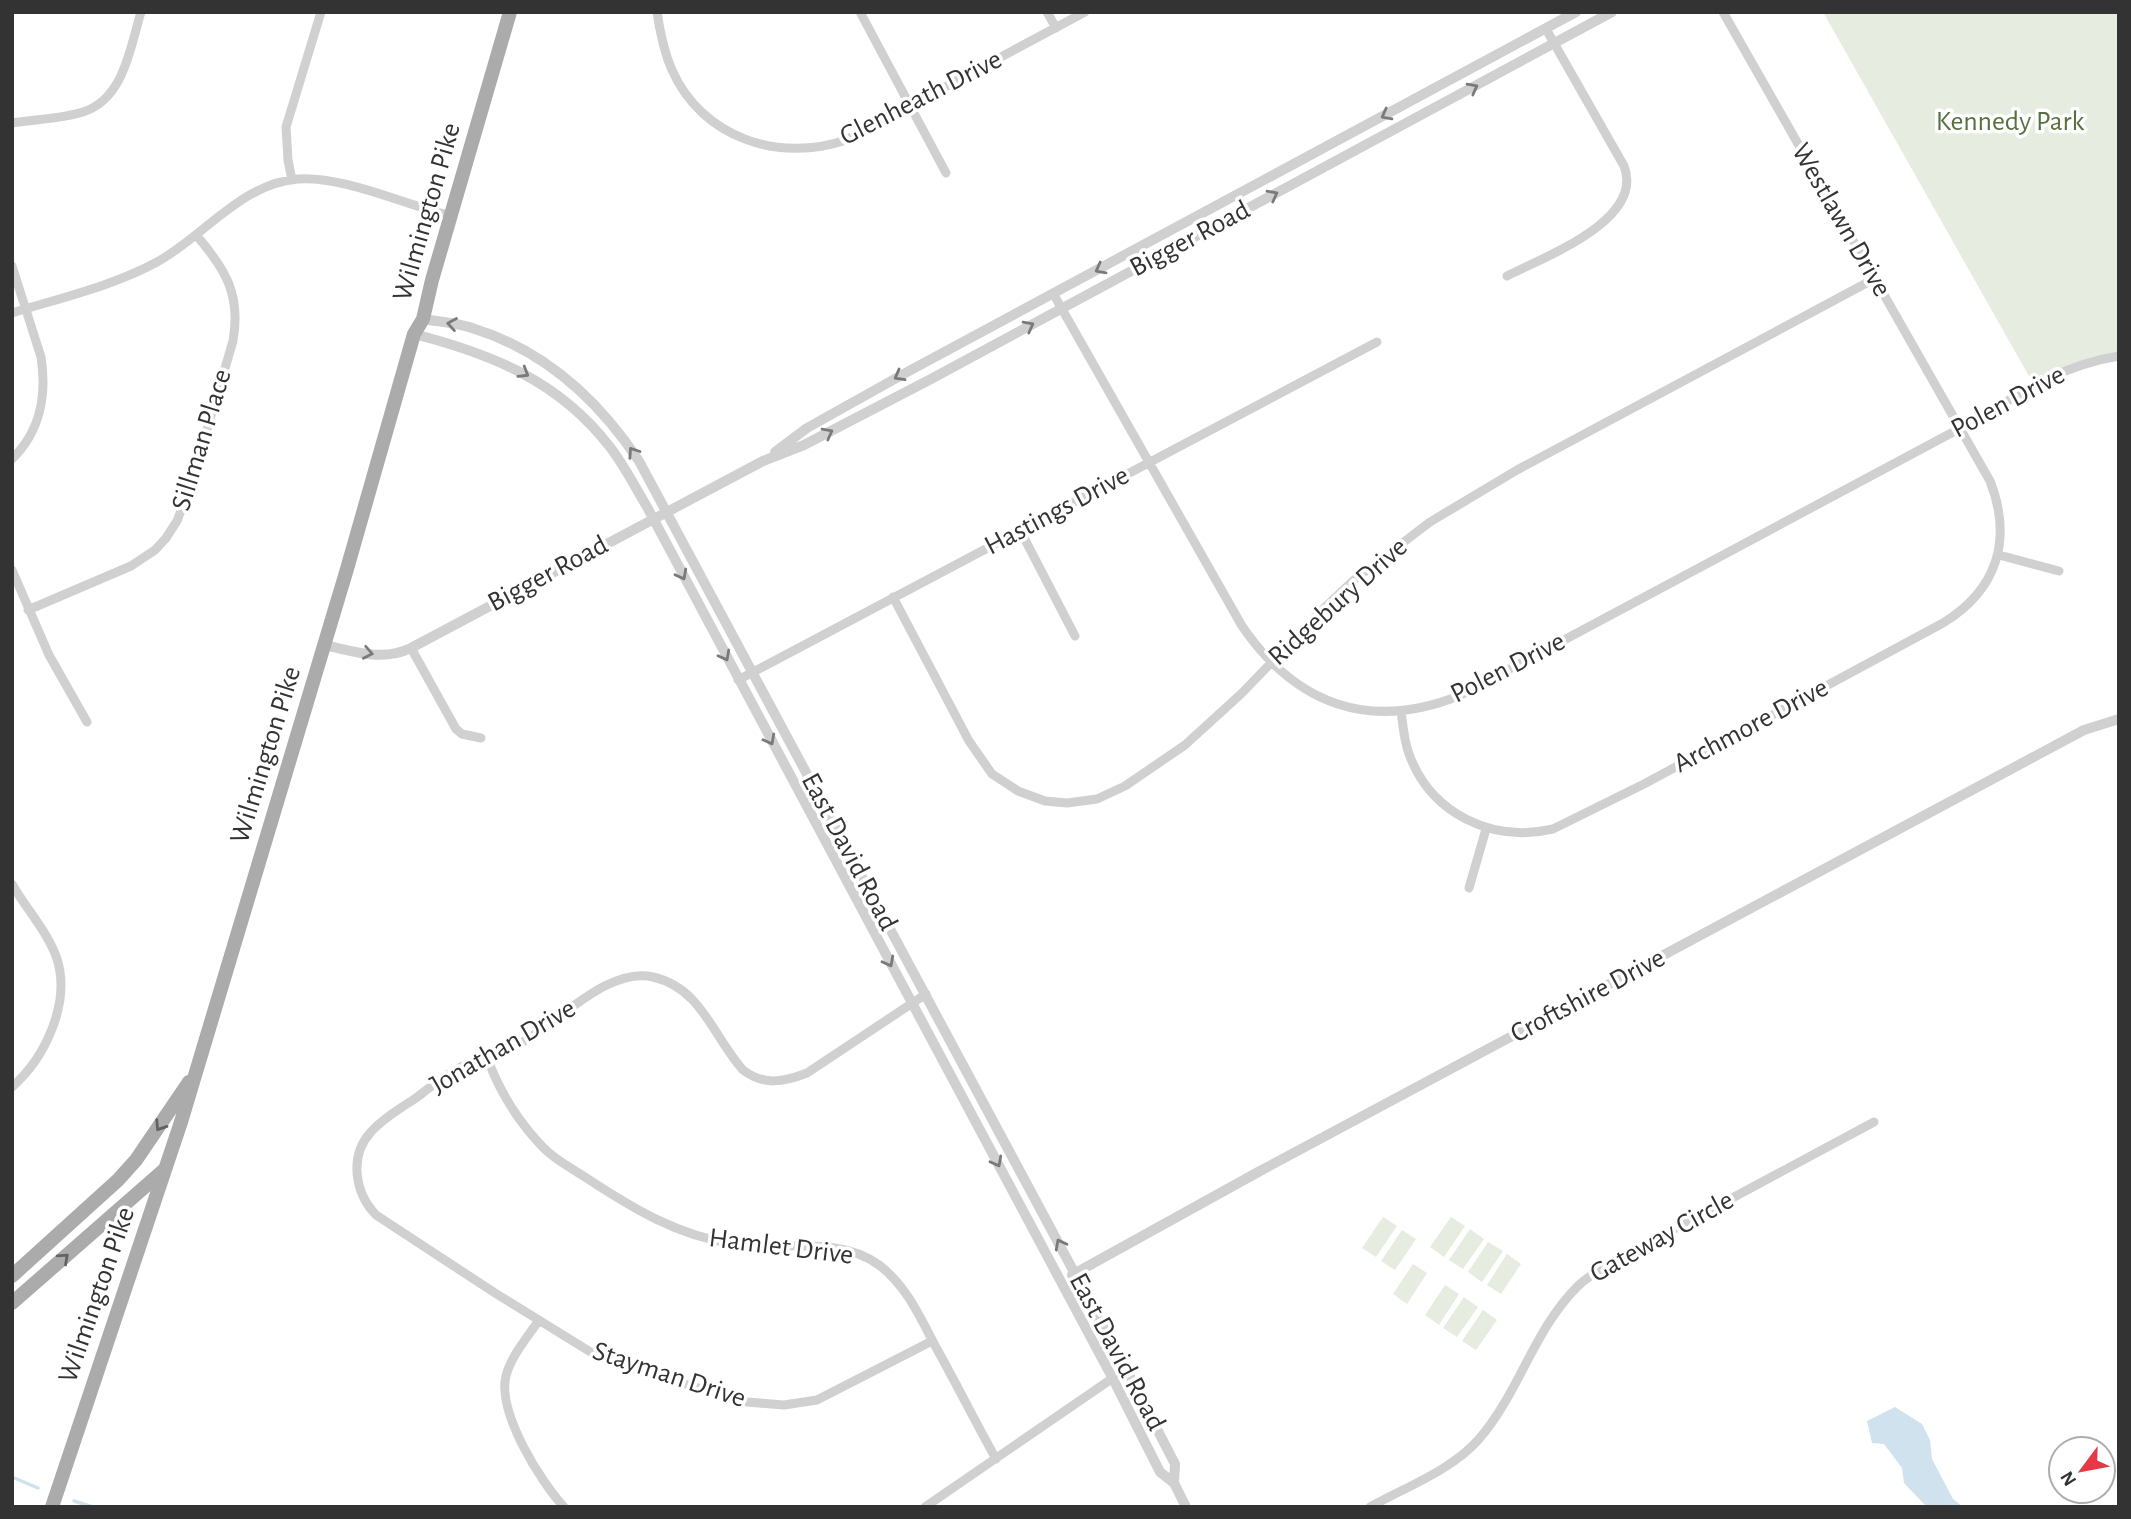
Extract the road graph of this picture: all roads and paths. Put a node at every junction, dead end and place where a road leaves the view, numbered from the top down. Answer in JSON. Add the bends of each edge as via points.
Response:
{"nodes":[{"id":1,"x":141,"y":12,"type":"edge"},
{"id":2,"x":321,"y":12,"type":"edge"},
{"id":3,"x":510,"y":12,"type":"edge"},
{"id":4,"x":657,"y":12,"type":"edge"},
{"id":5,"x":860,"y":12,"type":"edge"},
{"id":6,"x":1047,"y":12,"type":"edge"},
{"id":7,"x":1085,"y":12,"type":"edge"},
{"id":8,"x":1576,"y":12,"type":"edge"},
{"id":9,"x":1612,"y":12,"type":"edge"},
{"id":10,"x":1723,"y":12,"type":"edge"},
{"id":11,"x":1056,"y":28,"type":"junction"},
{"id":12,"x":1546,"y":29,"type":"junction"},
{"id":13,"x":1555,"y":44,"type":"junction"},
{"id":14,"x":911,"y":106,"type":"junction"},
{"id":15,"x":12,"y":122,"type":"edge"},
{"id":16,"x":946,"y":173,"type":"dead end"},
{"id":17,"x":292,"y":180,"type":"junction"},
{"id":18,"x":452,"y":216,"type":"junction"},
{"id":19,"x":197,"y":236,"type":"junction"},
{"id":20,"x":12,"y":266,"type":"edge"},
{"id":21,"x":1507,"y":276,"type":"dead end"},
{"id":22,"x":1874,"y":279,"type":"junction"},
{"id":23,"x":1054,"y":295,"type":"junction"},
{"id":24,"x":1061,"y":308,"type":"junction"},
{"id":25,"x":26,"y":309,"type":"junction"},
{"id":26,"x":12,"y":313,"type":"edge"},
{"id":27,"x":423,"y":319,"type":"junction"},
{"id":28,"x":414,"y":334,"type":"junction"},
{"id":29,"x":1377,"y":342,"type":"dead end"},
{"id":30,"x":2119,"y":356,"type":"edge"},
{"id":31,"x":1960,"y":427,"type":"junction"},
{"id":32,"x":12,"y":459,"type":"edge"},
{"id":33,"x":765,"y":459,"type":"junction"},
{"id":34,"x":1149,"y":463,"type":"junction"},
{"id":35,"x":667,"y":511,"type":"junction"},
{"id":36,"x":653,"y":518,"type":"junction"},
{"id":37,"x":1020,"y":530,"type":"junction"},
{"id":38,"x":1999,"y":555,"type":"junction"},
{"id":39,"x":12,"y":570,"type":"edge"},
{"id":40,"x":2059,"y":572,"type":"dead end"},
{"id":41,"x":893,"y":597,"type":"junction"},
{"id":42,"x":28,"y":610,"type":"junction"},
{"id":43,"x":1075,"y":636,"type":"dead end"},
{"id":44,"x":324,"y":645,"type":"junction"},
{"id":45,"x":411,"y":648,"type":"junction"},
{"id":46,"x":1270,"y":663,"type":"junction"},
{"id":47,"x":753,"y":672,"type":"junction"},
{"id":48,"x":738,"y":680,"type":"junction"},
{"id":49,"x":1401,"y":712,"type":"junction"},
{"id":50,"x":2119,"y":719,"type":"edge"},
{"id":51,"x":87,"y":722,"type":"dead end"},
{"id":52,"x":481,"y":738,"type":"dead end"},
{"id":53,"x":1486,"y":829,"type":"junction"},
{"id":54,"x":12,"y":884,"type":"edge"},
{"id":55,"x":1469,"y":888,"type":"dead end"},
{"id":56,"x":926,"y":994,"type":"junction"},
{"id":57,"x":911,"y":1004,"type":"junction"},
{"id":58,"x":487,"y":1057,"type":"junction"},
{"id":59,"x":197,"y":1069,"type":"junction"},
{"id":60,"x":12,"y":1087,"type":"edge"},
{"id":61,"x":1874,"y":1122,"type":"dead end"},
{"id":62,"x":165,"y":1169,"type":"junction"},
{"id":63,"x":116,"y":1182,"type":"junction"},
{"id":64,"x":360,"y":1190,"type":"joint"},
{"id":65,"x":130,"y":1199,"type":"junction"},
{"id":66,"x":1076,"y":1273,"type":"junction"},
{"id":67,"x":14,"y":1274,"type":"edge"},
{"id":68,"x":1060,"y":1282,"type":"junction"},
{"id":69,"x":30,"y":1288,"type":"junction"},
{"id":70,"x":12,"y":1303,"type":"edge"},
{"id":71,"x":539,"y":1320,"type":"junction"},
{"id":72,"x":932,"y":1341,"type":"junction"},
{"id":73,"x":1126,"y":1369,"type":"junction"},
{"id":74,"x":1113,"y":1379,"type":"junction"},
{"id":75,"x":996,"y":1459,"type":"junction"},
{"id":76,"x":1174,"y":1483,"type":"junction"},
{"id":77,"x":52,"y":1507,"type":"edge"},
{"id":78,"x":564,"y":1507,"type":"edge"},
{"id":79,"x":925,"y":1507,"type":"edge"},
{"id":80,"x":1186,"y":1507,"type":"edge"},
{"id":81,"x":1370,"y":1507,"type":"edge"}],
"edges":[{"from":1,"to":15,"type":"street","via":[[121,78],[105,100],[79,113]]},
{"from":2,"to":17,"type":"street","via":[[286,127]]},
{"from":3,"to":18,"type":"main road","name":"Wilmington Pike"},
{"from":4,"to":14,"type":"street","name":"Glenheath Drive","via":[[666,56],[680,86],[712,121],[745,140],[779,149],[816,148],[846,140]]},
{"from":5,"to":14,"type":"street"},
{"from":6,"to":11,"type":"street"},
{"from":7,"to":11,"type":"street","name":"Glenheath Drive"},
{"from":8,"to":12,"type":"street","name":"Bigger Road"},
{"from":9,"to":13,"type":"street","name":"Bigger Road"},
{"from":10,"to":22,"type":"street","name":"Westlawn Drive"},
{"from":11,"to":14,"type":"street","name":"Glenheath Drive"},
{"from":12,"to":13,"type":"street"},
{"from":12,"to":23,"type":"street","name":"Bigger Road","one_way":true},
{"from":13,"to":21,"type":"street","via":[[1624,166],[1627,188],[1618,209],[1601,225]]},
{"from":24,"to":13,"type":"street","name":"Bigger Road","one_way":true},
{"from":14,"to":16,"type":"street"},
{"from":17,"to":18,"type":"street","via":[[330,181]]},
{"from":17,"to":19,"type":"street","via":[[254,193]]},
{"from":18,"to":27,"type":"main road","name":"Wilmington Pike"},
{"from":19,"to":25,"type":"street","via":[[143,270]]},
{"from":19,"to":42,"type":"street","name":"Sillman Place","via":[[230,285],[236,323],[177,521],[144,559]]},
{"from":20,"to":25,"type":"street"},
{"from":22,"to":31,"type":"street","name":"Westlawn Drive"},
{"from":22,"to":46,"type":"street","name":"Ridgebury Drive","via":[[1517,470],[1430,522],[1354,580]]},
{"from":23,"to":24,"type":"street","name":"Polen Drive"},
{"from":23,"to":33,"type":"street","name":"Bigger Road","one_way":true,"via":[[807,428]]},
{"from":33,"to":24,"type":"street","name":"Bigger Road","one_way":true,"via":[[804,445]]},
{"from":24,"to":34,"type":"street","name":"Polen Drive"},
{"from":25,"to":26,"type":"street"},
{"from":25,"to":32,"type":"street","via":[[41,358],[43,394],[32,432]]},
{"from":27,"to":28,"type":"main road","name":"Wilmington Pike"},
{"from":35,"to":27,"type":"street","name":"East David Road","one_way":true,"via":[[623,437],[583,393],[544,361],[475,328]]},
{"from":28,"to":36,"type":"street","name":"East David Road","one_way":true,"via":[[519,370],[562,397],[612,449]]},
{"from":28,"to":44,"type":"main road","name":"Wilmington Pike"},
{"from":29,"to":34,"type":"street","name":"Hastings Drive"},
{"from":30,"to":31,"type":"street","name":"Polen Drive","via":[[2059,372]]},
{"from":31,"to":38,"type":"street","name":"Archmore Drive","via":[[1996,495]]},
{"from":31,"to":49,"type":"street","name":"Polen Drive","via":[[1461,695]]},
{"from":33,"to":35,"type":"street","name":"Bigger Road"},
{"from":34,"to":37,"type":"street","name":"Hastings Drive"},
{"from":34,"to":46,"type":"street","name":"Polen Drive","via":[[1242,626]]},
{"from":35,"to":36,"type":"street","name":"Bigger Road"},
{"from":35,"to":47,"type":"street","name":"East David Road"},
{"from":36,"to":45,"type":"street","name":"Bigger Road"},
{"from":36,"to":48,"type":"street","name":"East David Road","one_way":true},
{"from":37,"to":41,"type":"street","name":"Hastings Drive"},
{"from":37,"to":43,"type":"street"},
{"from":38,"to":40,"type":"street"},
{"from":38,"to":53,"type":"street","name":"Archmore Drive","via":[[1977,594],[1955,616],[1644,784],[1553,829],[1514,833]]},
{"from":39,"to":42,"type":"street"},
{"from":41,"to":46,"type":"street","name":"Ridgebury Drive","via":[[979,758],[1003,782],[1045,801],[1083,802],[1125,786],[1185,745]]},
{"from":41,"to":47,"type":"street","name":"Hastings Drive"},
{"from":42,"to":51,"type":"street"},
{"from":44,"to":45,"type":"street","name":"Bigger Road","one_way":true,"via":[[380,656]]},
{"from":44,"to":59,"type":"main road","name":"Wilmington Pike"},
{"from":45,"to":52,"type":"street","via":[[456,729]]},
{"from":46,"to":49,"type":"street","name":"Polen Drive","via":[[1319,697],[1365,710]]},
{"from":47,"to":48,"type":"street","name":"Hastings Drive"},
{"from":47,"to":56,"type":"street","name":"East David Road"},
{"from":48,"to":57,"type":"street","name":"East David Road","one_way":true},
{"from":49,"to":53,"type":"street","name":"Archmore Drive","via":[[1409,753],[1424,783],[1453,811]]},
{"from":50,"to":66,"type":"street","name":"Croftshire Drive","via":[[2084,730]]},
{"from":53,"to":55,"type":"street"},
{"from":54,"to":60,"type":"street","via":[[51,946],[61,984],[47,1040],[31,1068]]},
{"from":56,"to":57,"type":"street","name":"Jonathan Drive"},
{"from":66,"to":56,"type":"street","name":"East David Road","one_way":true},
{"from":57,"to":58,"type":"street","name":"Jonathan Drive","via":[[807,1073],[767,1082],[743,1070],[700,1007],[679,987],[652,976],[629,977],[596,992],[523,1042]]},
{"from":57,"to":68,"type":"street","name":"East David Road","one_way":true},
{"from":58,"to":64,"type":"street","name":"Jonathan Drive","via":[[455,1070],[372,1131],[359,1154],[356,1174]]},
{"from":58,"to":72,"type":"street","name":"Hamlet Drive","via":[[501,1089],[538,1142],[637,1211],[689,1234],[733,1244],[831,1248],[865,1257],[901,1286]]},
{"from":59,"to":62,"type":"main road","name":"Wilmington Pike"},
{"from":59,"to":63,"type":"main road","one_way":true},
{"from":61,"to":81,"type":"street","name":"Gateway Circle","via":[[1579,1284],[1553,1317],[1478,1440],[1448,1465]]},
{"from":62,"to":65,"type":"main road"},
{"from":62,"to":77,"type":"main road","name":"Wilmington Pike"},
{"from":63,"to":65,"type":"main road"},
{"from":63,"to":67,"type":"main road"},
{"from":64,"to":71,"type":"street","name":"Stayman Drive","via":[[376,1215]]},
{"from":69,"to":65,"type":"main road","one_way":true},
{"from":66,"to":68,"type":"street","name":"Croftshire Drive"},
{"from":66,"to":73,"type":"street","name":"East David Road"},
{"from":67,"to":69,"type":"main road"},
{"from":68,"to":74,"type":"street","name":"East David Road"},
{"from":69,"to":70,"type":"main road"},
{"from":71,"to":72,"type":"street","name":"Stayman Drive","via":[[623,1366],[762,1405],[817,1400]]},
{"from":71,"to":78,"type":"street","via":[[508,1368],[505,1403],[533,1463]]},
{"from":72,"to":75,"type":"street","name":"Hamlet Drive"},
{"from":73,"to":74,"type":"street"},
{"from":73,"to":76,"type":"street","name":"East David Road","via":[[1175,1464]]},
{"from":74,"to":75,"type":"street"},
{"from":74,"to":76,"type":"street","name":"East David Road","via":[[1160,1472]]},
{"from":75,"to":79,"type":"street"},
{"from":76,"to":80,"type":"street","name":"East David Road"}]}
